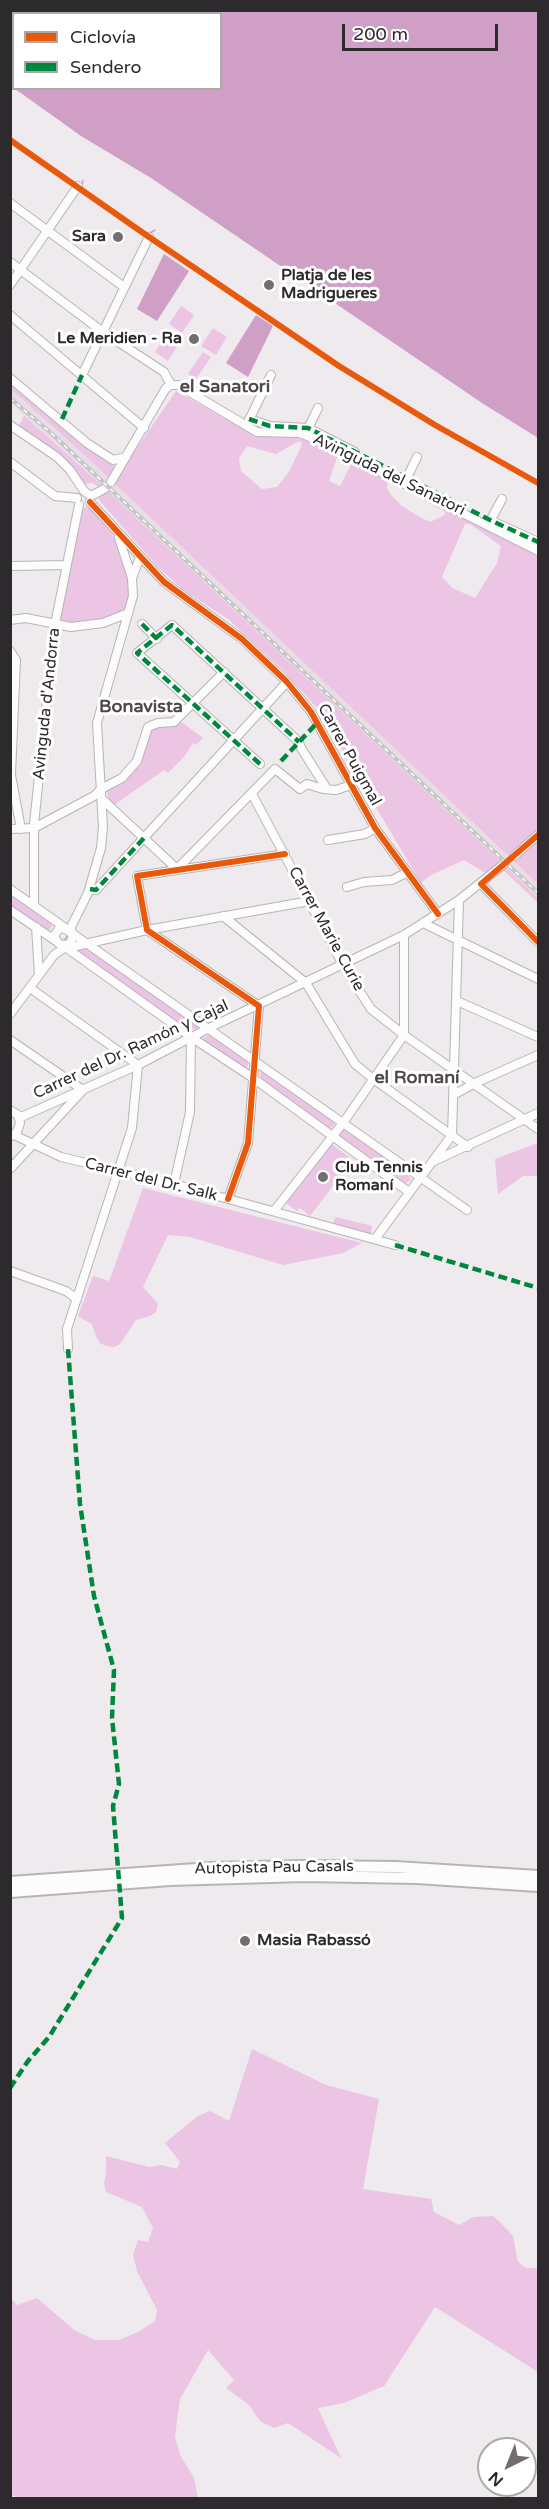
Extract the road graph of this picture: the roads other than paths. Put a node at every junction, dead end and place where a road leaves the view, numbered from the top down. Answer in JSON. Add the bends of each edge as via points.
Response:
{"nodes":[{"id":1,"x":78,"y":186,"type":"dead end"},
{"id":2,"x":10,"y":203,"type":"edge"},
{"id":3,"x":48,"y":232,"type":"junction"},
{"id":4,"x":149,"y":237,"type":"dead end"},
{"id":5,"x":10,"y":262,"type":"edge"},
{"id":6,"x":21,"y":270,"type":"junction"},
{"id":7,"x":10,"y":285,"type":"edge"},
{"id":8,"x":124,"y":287,"type":"junction"},
{"id":9,"x":10,"y":315,"type":"edge"},
{"id":10,"x":103,"y":332,"type":"junction"},
{"id":11,"x":82,"y":375,"type":"junction"},
{"id":12,"x":271,"y":375,"type":"dead end"},
{"id":13,"x":10,"y":378,"type":"edge"},
{"id":14,"x":171,"y":385,"type":"junction"},
{"id":15,"x":318,"y":408,"type":"dead end"},
{"id":16,"x":248,"y":423,"type":"junction"},
{"id":17,"x":14,"y":427,"type":"edge"},
{"id":18,"x":144,"y":428,"type":"junction"},
{"id":19,"x":307,"y":431,"type":"junction"},
{"id":20,"x":126,"y":457,"type":"junction"},
{"id":21,"x":417,"y":457,"type":"dead end"},
{"id":22,"x":10,"y":462,"type":"edge"},
{"id":23,"x":406,"y":480,"type":"junction"},
{"id":24,"x":89,"y":496,"type":"junction"},
{"id":25,"x":502,"y":499,"type":"dead end"},
{"id":26,"x":78,"y":501,"type":"junction"},
{"id":27,"x":489,"y":522,"type":"junction"},
{"id":28,"x":117,"y":534,"type":"junction"},
{"id":29,"x":538,"y":542,"type":"edge"},
{"id":30,"x":538,"y":551,"type":"edge"},
{"id":31,"x":139,"y":559,"type":"junction"},
{"id":32,"x":67,"y":565,"type":"junction"},
{"id":33,"x":128,"y":565,"type":"junction"},
{"id":34,"x":10,"y":566,"type":"edge"},
{"id":35,"x":150,"y":568,"type":"junction"},
{"id":36,"x":134,"y":574,"type":"junction"},
{"id":37,"x":126,"y":614,"type":"junction"},
{"id":38,"x":10,"y":620,"type":"edge"},
{"id":39,"x":55,"y":624,"type":"junction"},
{"id":40,"x":142,"y":624,"type":"dead end"},
{"id":41,"x":157,"y":639,"type":"junction"},
{"id":42,"x":10,"y":651,"type":"edge"},
{"id":43,"x":224,"y":672,"type":"junction"},
{"id":44,"x":287,"y":682,"type":"junction"},
{"id":45,"x":193,"y":704,"type":"junction"},
{"id":46,"x":12,"y":707,"type":"edge"},
{"id":47,"x":264,"y":709,"type":"junction"},
{"id":48,"x":234,"y":742,"type":"junction"},
{"id":49,"x":260,"y":764,"type":"dead end"},
{"id":50,"x":351,"y":784,"type":"junction"},
{"id":51,"x":100,"y":789,"type":"junction"},
{"id":52,"x":327,"y":789,"type":"junction"},
{"id":53,"x":252,"y":794,"type":"junction"},
{"id":54,"x":102,"y":799,"type":"junction"},
{"id":55,"x":34,"y":828,"type":"junction"},
{"id":56,"x":375,"y":828,"type":"junction"},
{"id":57,"x":10,"y":829,"type":"edge"},
{"id":58,"x":21,"y":829,"type":"junction"},
{"id":59,"x":538,"y":835,"type":"edge"},
{"id":60,"x":144,"y":838,"type":"junction"},
{"id":61,"x":328,"y":840,"type":"dead end"},
{"id":62,"x":285,"y":854,"type":"junction"},
{"id":63,"x":514,"y":856,"type":"dead end"},
{"id":64,"x":504,"y":864,"type":"dead end"},
{"id":65,"x":177,"y":869,"type":"junction"},
{"id":66,"x":406,"y":873,"type":"junction"},
{"id":67,"x":481,"y":884,"type":"junction"},
{"id":68,"x":347,"y":887,"type":"dead end"},
{"id":69,"x":10,"y":889,"type":"edge"},
{"id":70,"x":90,"y":889,"type":"junction"},
{"id":71,"x":459,"y":900,"type":"junction"},
{"id":72,"x":310,"y":902,"type":"junction"},
{"id":73,"x":34,"y":905,"type":"junction"},
{"id":74,"x":10,"y":910,"type":"edge"},
{"id":75,"x":438,"y":914,"type":"junction"},
{"id":76,"x":223,"y":916,"type":"junction"},
{"id":77,"x":423,"y":923,"type":"junction"},
{"id":78,"x":36,"y":927,"type":"junction"},
{"id":79,"x":147,"y":930,"type":"junction"},
{"id":80,"x":404,"y":936,"type":"junction"},
{"id":81,"x":64,"y":937,"type":"junction"},
{"id":82,"x":459,"y":939,"type":"junction"},
{"id":83,"x":538,"y":942,"type":"edge"},
{"id":84,"x":88,"y":943,"type":"junction"},
{"id":85,"x":343,"y":965,"type":"junction"},
{"id":86,"x":39,"y":975,"type":"junction"},
{"id":87,"x":538,"y":979,"type":"edge"},
{"id":88,"x":306,"y":983,"type":"junction"},
{"id":89,"x":30,"y":988,"type":"junction"},
{"id":90,"x":457,"y":1001,"type":"junction"},
{"id":91,"x":259,"y":1006,"type":"junction"},
{"id":92,"x":10,"y":1014,"type":"edge"},
{"id":93,"x":210,"y":1028,"type":"junction"},
{"id":94,"x":404,"y":1035,"type":"junction"},
{"id":95,"x":191,"y":1037,"type":"junction"},
{"id":96,"x":538,"y":1037,"type":"edge"},
{"id":97,"x":10,"y":1040,"type":"edge"},
{"id":98,"x":538,"y":1055,"type":"edge"},
{"id":99,"x":254,"y":1059,"type":"junction"},
{"id":100,"x":138,"y":1065,"type":"junction"},
{"id":101,"x":456,"y":1070,"type":"junction"},
{"id":102,"x":253,"y":1078,"type":"junction"},
{"id":103,"x":372,"y":1078,"type":"junction"},
{"id":104,"x":475,"y":1083,"type":"junction"},
{"id":105,"x":83,"y":1090,"type":"junction"},
{"id":106,"x":455,"y":1094,"type":"junction"},
{"id":107,"x":10,"y":1110,"type":"edge"},
{"id":108,"x":538,"y":1113,"type":"edge"},
{"id":109,"x":19,"y":1118,"type":"junction"},
{"id":110,"x":525,"y":1119,"type":"junction"},
{"id":111,"x":343,"y":1123,"type":"junction"},
{"id":112,"x":538,"y":1129,"type":"edge"},
{"id":113,"x":12,"y":1135,"type":"edge"},
{"id":114,"x":333,"y":1135,"type":"junction"},
{"id":115,"x":452,"y":1135,"type":"junction"},
{"id":116,"x":35,"y":1143,"type":"junction"},
{"id":117,"x":468,"y":1147,"type":"junction"},
{"id":118,"x":432,"y":1161,"type":"junction"},
{"id":119,"x":10,"y":1169,"type":"edge"},
{"id":120,"x":119,"y":1172,"type":"junction"},
{"id":121,"x":420,"y":1177,"type":"junction"},
{"id":122,"x":174,"y":1184,"type":"junction"},
{"id":123,"x":409,"y":1192,"type":"junction"},
{"id":124,"x":228,"y":1199,"type":"junction"},
{"id":125,"x":467,"y":1210,"type":"dead end"},
{"id":126,"x":274,"y":1211,"type":"junction"},
{"id":127,"x":375,"y":1239,"type":"junction"},
{"id":128,"x":395,"y":1245,"type":"dead end"},
{"id":129,"x":10,"y":1271,"type":"edge"},
{"id":130,"x":77,"y":1299,"type":"junction"},
{"id":131,"x":68,"y":1349,"type":"dead end"},
{"id":132,"x":538,"y":1876,"type":"edge"},
{"id":133,"x":10,"y":1882,"type":"edge"},
{"id":134,"x":538,"y":1886,"type":"edge"},
{"id":135,"x":10,"y":1892,"type":"edge"}],
"edges":[{"from":1,"to":3,"type":"street"},
{"from":2,"to":3,"type":"street"},
{"from":3,"to":6,"type":"street"},
{"from":3,"to":8,"type":"street"},
{"from":4,"to":8,"type":"street"},
{"from":5,"to":6,"type":"street"},
{"from":6,"to":7,"type":"street"},
{"from":6,"to":10,"type":"street"},
{"from":8,"to":10,"type":"street"},
{"from":9,"to":11,"type":"street"},
{"from":10,"to":11,"type":"street"},
{"from":10,"to":14,"type":"street","via":[[164,372]]},
{"from":11,"to":18,"type":"street"},
{"from":12,"to":16,"type":"street"},
{"from":13,"to":20,"type":"street","via":[[87,443],[113,460]]},
{"from":14,"to":16,"type":"street","name":"Avinguda del Sanatori","via":[[178,385]]},
{"from":14,"to":18,"type":"street"},
{"from":15,"to":19,"type":"street"},
{"from":16,"to":19,"type":"street","name":"Avinguda del Sanatori","via":[[257,432]]},
{"from":17,"to":24,"type":"street","name":"Carrer Puigmal","via":[[57,457]]},
{"from":18,"to":20,"type":"street"},
{"from":19,"to":23,"type":"street","name":"Avinguda del Sanatori"},
{"from":20,"to":24,"type":"street","via":[[108,485]]},
{"from":21,"to":23,"type":"street"},
{"from":22,"to":26,"type":"street","via":[[54,496]]},
{"from":23,"to":27,"type":"street","name":"Avinguda del Sanatori"},
{"from":24,"to":26,"type":"street"},
{"from":24,"to":26,"type":"street"},
{"from":24,"to":28,"type":"street","name":"Carrer Puigmal"},
{"from":25,"to":27,"type":"street"},
{"from":26,"to":32,"type":"street","name":"Avinguda d'Andorra"},
{"from":27,"to":29,"type":"street"},
{"from":27,"to":30,"type":"street","name":"Avinguda del Sanatori"},
{"from":28,"to":31,"type":"street","name":"Carrer Puigmal"},
{"from":28,"to":33,"type":"street"},
{"from":31,"to":33,"type":"street"},
{"from":31,"to":35,"type":"street","name":"Carrer Puigmal"},
{"from":31,"to":36,"type":"street"},
{"from":32,"to":34,"type":"street"},
{"from":32,"to":39,"type":"street","name":"Avinguda d'Andorra"},
{"from":33,"to":36,"type":"street"},
{"from":35,"to":36,"type":"street"},
{"from":35,"to":44,"type":"street","name":"Carrer Puigmal","via":[[242,639]]},
{"from":36,"to":37,"type":"street","via":[[133,596]]},
{"from":37,"to":39,"type":"street","via":[[103,623],[71,627]]},
{"from":37,"to":51,"type":"street","via":[[97,723]]},
{"from":38,"to":39,"type":"street","via":[[26,618]]},
{"from":39,"to":55,"type":"street","name":"Avinguda d'Andorra"},
{"from":40,"to":41,"type":"street"},
{"from":41,"to":43,"type":"street","via":[[172,625]]},
{"from":41,"to":45,"type":"street","via":[[137,653]]},
{"from":42,"to":46,"type":"street","via":[[15,660]]},
{"from":43,"to":45,"type":"street"},
{"from":43,"to":47,"type":"street"},
{"from":44,"to":47,"type":"street"},
{"from":44,"to":50,"type":"street","name":"Carrer Puigmal","via":[[311,712]]},
{"from":45,"to":48,"type":"street"},
{"from":45,"to":51,"type":"street","via":[[174,722],[148,727],[137,761],[122,778]]},
{"from":46,"to":58,"type":"street","via":[[11,775]]},
{"from":47,"to":48,"type":"street"},
{"from":47,"to":52,"type":"street","via":[[299,742]]},
{"from":48,"to":49,"type":"street"},
{"from":48,"to":60,"type":"street"},
{"from":50,"to":52,"type":"street"},
{"from":50,"to":56,"type":"street","name":"Carrer Puigmal"},
{"from":51,"to":54,"type":"street"},
{"from":51,"to":55,"type":"street"},
{"from":52,"to":53,"type":"street","via":[[307,784],[300,789],[275,769]]},
{"from":53,"to":62,"type":"street","name":"Carrer Marie Curie"},
{"from":53,"to":65,"type":"street"},
{"from":54,"to":60,"type":"street"},
{"from":54,"to":70,"type":"street","via":[[101,848]]},
{"from":55,"to":58,"type":"street"},
{"from":55,"to":73,"type":"street","name":"Avinguda d'Andorra"},
{"from":56,"to":61,"type":"street","via":[[365,834]]},
{"from":56,"to":66,"type":"street","name":"Carrer Puigmal"},
{"from":57,"to":58,"type":"street"},
{"from":59,"to":63,"type":"street"},
{"from":60,"to":65,"type":"street"},
{"from":60,"to":70,"type":"street","via":[[96,890]]},
{"from":62,"to":65,"type":"street"},
{"from":62,"to":72,"type":"street","name":"Carrer Marie Curie"},
{"from":64,"to":67,"type":"street","name":"Carrer del Dr. Ramón y Cajal"},
{"from":65,"to":79,"type":"street","via":[[138,876]]},
{"from":66,"to":68,"type":"street"},
{"from":66,"to":75,"type":"street","name":"Carrer Puigmal"},
{"from":67,"to":71,"type":"street","name":"Carrer del Dr. Ramón y Cajal"},
{"from":67,"to":83,"type":"street"},
{"from":69,"to":73,"type":"street"},
{"from":70,"to":81,"type":"street"},
{"from":71,"to":75,"type":"street","name":"Carrer del Dr. Ramón y Cajal"},
{"from":71,"to":82,"type":"street"},
{"from":72,"to":76,"type":"street"},
{"from":72,"to":85,"type":"street","name":"Carrer Marie Curie"},
{"from":73,"to":81,"type":"street"},
{"from":74,"to":78,"type":"street"},
{"from":75,"to":77,"type":"street","name":"Carrer del Dr. Ramón y Cajal"},
{"from":76,"to":79,"type":"street"},
{"from":76,"to":88,"type":"street"},
{"from":77,"to":80,"type":"street","name":"Carrer del Dr. Ramón y Cajal"},
{"from":77,"to":82,"type":"street"},
{"from":78,"to":81,"type":"street"},
{"from":78,"to":86,"type":"street"},
{"from":79,"to":84,"type":"street"},
{"from":79,"to":91,"type":"street"},
{"from":80,"to":85,"type":"street","name":"Carrer del Dr. Ramón y Cajal"},
{"from":80,"to":94,"type":"street"},
{"from":81,"to":84,"type":"street"},
{"from":81,"to":84,"type":"street"},
{"from":81,"to":86,"type":"street"},
{"from":81,"to":95,"type":"street"},
{"from":82,"to":87,"type":"street"},
{"from":82,"to":90,"type":"street"},
{"from":84,"to":93,"type":"street"},
{"from":85,"to":88,"type":"street","name":"Carrer del Dr. Ramón y Cajal"},
{"from":85,"to":94,"type":"street","name":"Carrer Marie Curie","via":[[372,1010]]},
{"from":86,"to":89,"type":"street"},
{"from":88,"to":91,"type":"street","name":"Carrer del Dr. Ramón y Cajal"},
{"from":88,"to":103,"type":"street","via":[[355,1064]]},
{"from":89,"to":92,"type":"street"},
{"from":89,"to":100,"type":"street"},
{"from":90,"to":96,"type":"street"},
{"from":90,"to":101,"type":"street"},
{"from":91,"to":93,"type":"street","name":"Carrer del Dr. Ramón y Cajal"},
{"from":91,"to":99,"type":"street"},
{"from":93,"to":95,"type":"street","name":"Carrer del Dr. Ramón y Cajal"},
{"from":93,"to":99,"type":"street"},
{"from":94,"to":101,"type":"street","name":"Carrer Marie Curie"},
{"from":94,"to":103,"type":"street"},
{"from":95,"to":100,"type":"street","name":"Carrer del Dr. Ramón y Cajal"},
{"from":95,"to":102,"type":"street"},
{"from":95,"to":122,"type":"street","via":[[190,1112]]},
{"from":97,"to":105,"type":"street"},
{"from":98,"to":104,"type":"street"},
{"from":99,"to":102,"type":"street"},
{"from":99,"to":111,"type":"street"},
{"from":100,"to":105,"type":"street","name":"Carrer del Dr. Ramón y Cajal"},
{"from":100,"to":120,"type":"street","via":[[132,1128]]},
{"from":101,"to":104,"type":"street","name":"Carrer Marie Curie"},
{"from":101,"to":106,"type":"street"},
{"from":102,"to":114,"type":"street"},
{"from":102,"to":124,"type":"street","via":[[248,1143]]},
{"from":103,"to":111,"type":"street"},
{"from":103,"to":115,"type":"street"},
{"from":104,"to":106,"type":"street"},
{"from":104,"to":110,"type":"street","name":"Carrer Marie Curie"},
{"from":105,"to":109,"type":"street","name":"Carrer del Dr. Ramón y Cajal"},
{"from":105,"to":116,"type":"street"},
{"from":106,"to":115,"type":"street"},
{"from":107,"to":109,"type":"street"},
{"from":108,"to":110,"type":"street"},
{"from":109,"to":113,"type":"street","via":[[20,1128]]},
{"from":110,"to":112,"type":"street","name":"Carrer Marie Curie"},
{"from":110,"to":117,"type":"street"},
{"from":111,"to":114,"type":"street"},
{"from":111,"to":121,"type":"street"},
{"from":113,"to":116,"type":"street","name":"Carrer del Dr. Salk"},
{"from":114,"to":123,"type":"street"},
{"from":114,"to":126,"type":"street"},
{"from":115,"to":117,"type":"street"},
{"from":115,"to":118,"type":"street"},
{"from":116,"to":119,"type":"street"},
{"from":116,"to":120,"type":"street","name":"Carrer del Dr. Salk","via":[[61,1157]]},
{"from":117,"to":118,"type":"street"},
{"from":118,"to":121,"type":"street"},
{"from":120,"to":122,"type":"street","name":"Carrer del Dr. Salk"},
{"from":120,"to":130,"type":"street"},
{"from":121,"to":123,"type":"street"},
{"from":121,"to":125,"type":"street"},
{"from":122,"to":124,"type":"street","name":"Carrer del Dr. Salk"},
{"from":123,"to":127,"type":"street"},
{"from":124,"to":126,"type":"street","name":"Carrer del Dr. Salk"},
{"from":126,"to":127,"type":"street","name":"Carrer del Dr. Salk"},
{"from":127,"to":128,"type":"street","name":"Carrer del Dr. Salk"},
{"from":129,"to":130,"type":"street"},
{"from":130,"to":131,"type":"street","via":[[67,1329]]},
{"from":132,"to":133,"type":"highway","name":"Autopista Pau Casals","via":[[303,1866],[211,1868]]},
{"from":134,"to":135,"type":"highway","name":"Autopista Pau Casals","via":[[304,1876]]}]}
